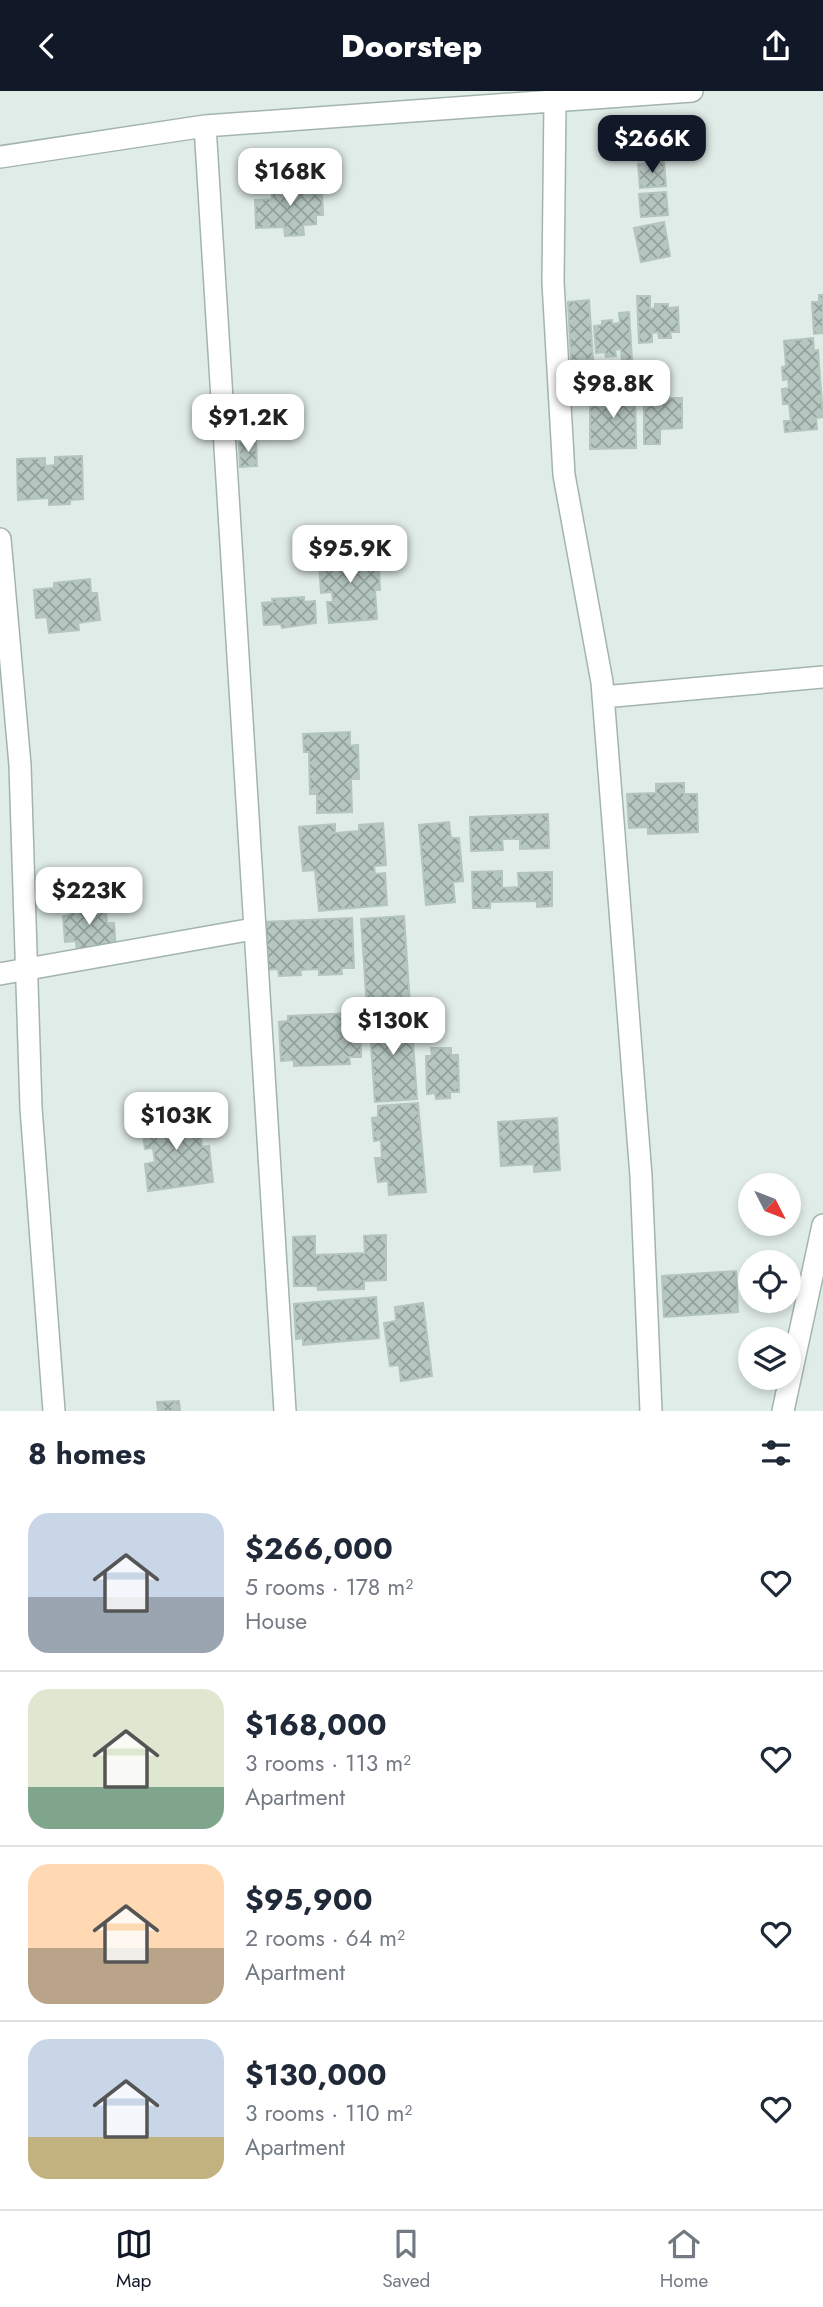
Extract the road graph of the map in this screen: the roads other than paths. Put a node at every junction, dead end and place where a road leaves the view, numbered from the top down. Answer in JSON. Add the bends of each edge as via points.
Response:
{"nodes":[{"id":1,"x":692,"y":91,"type":"edge"},
{"id":2,"x":555,"y":101,"type":"junction"},
{"id":3,"x":205,"y":126,"type":"junction"},
{"id":4,"x":0,"y":157,"type":"edge"},
{"id":5,"x":0,"y":539,"type":"edge"},
{"id":6,"x":823,"y":677,"type":"edge"},
{"id":7,"x":603,"y":697,"type":"junction"},
{"id":8,"x":254,"y":929,"type":"junction"},
{"id":9,"x":27,"y":969,"type":"junction"},
{"id":10,"x":0,"y":974,"type":"edge"},
{"id":11,"x":823,"y":1225,"type":"edge"},
{"id":12,"x":54,"y":1411,"type":"edge"},
{"id":13,"x":285,"y":1411,"type":"edge"},
{"id":14,"x":651,"y":1411,"type":"edge"},
{"id":15,"x":783,"y":1411,"type":"edge"}],
"edges":[{"from":1,"to":2,"type":"street"},
{"from":2,"to":3,"type":"street"},
{"from":2,"to":7,"type":"street","via":[[553,282],[564,475]]},
{"from":3,"to":4,"type":"street"},
{"from":3,"to":8,"type":"street"},
{"from":5,"to":9,"type":"street","via":[[20,765]]},
{"from":6,"to":7,"type":"street"},
{"from":7,"to":14,"type":"street","via":[[641,1176]]},
{"from":8,"to":9,"type":"street"},
{"from":8,"to":13,"type":"street"},
{"from":9,"to":10,"type":"street"},
{"from":9,"to":12,"type":"street","via":[[31,1108]]},
{"from":11,"to":15,"type":"street"}]}
